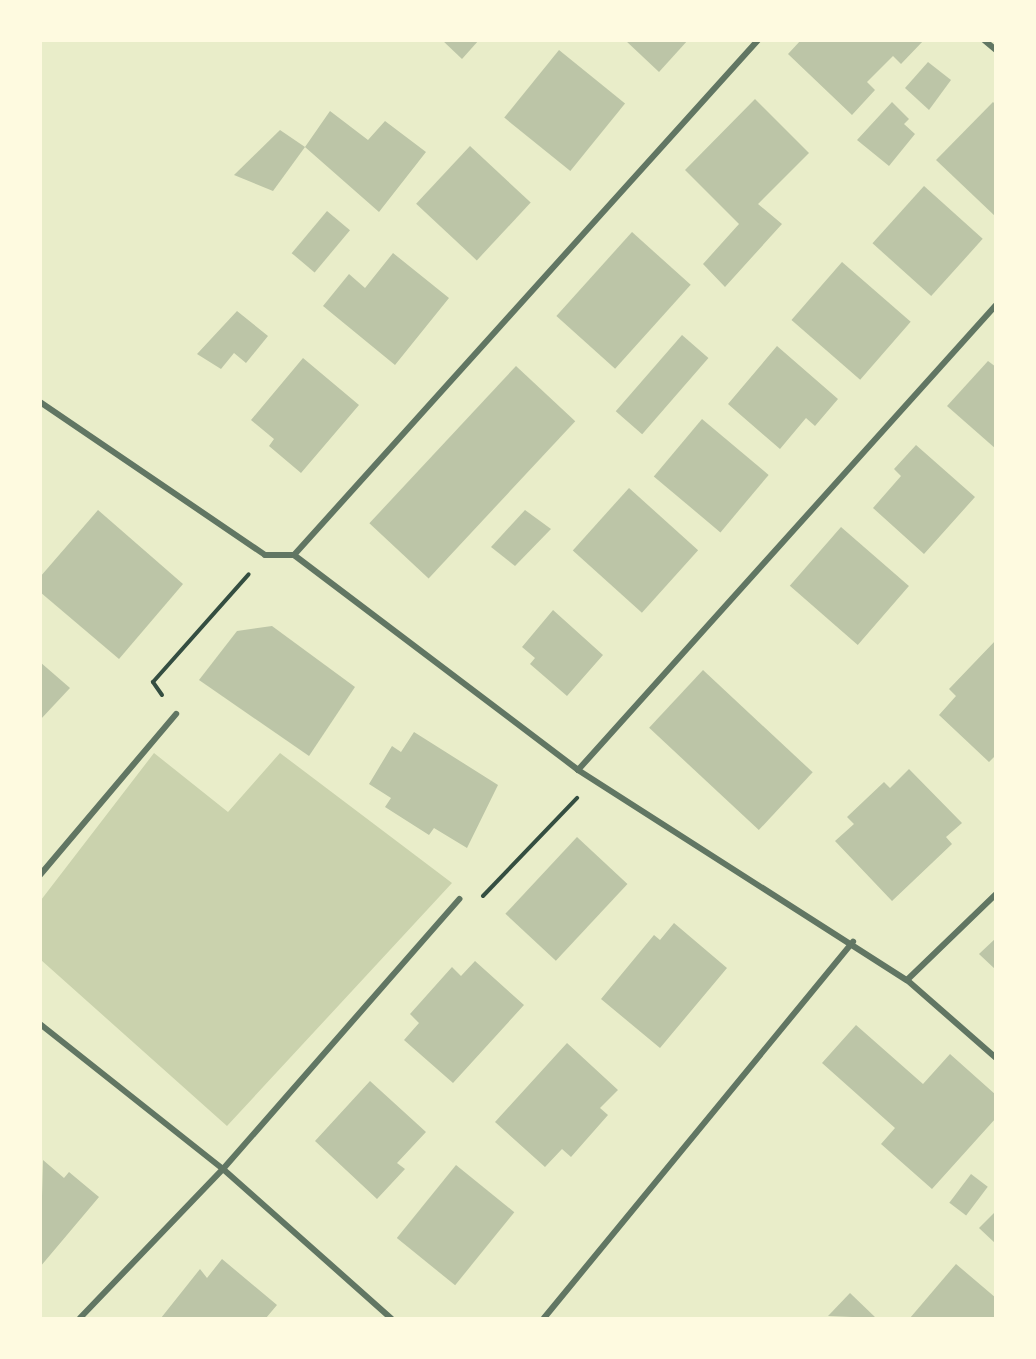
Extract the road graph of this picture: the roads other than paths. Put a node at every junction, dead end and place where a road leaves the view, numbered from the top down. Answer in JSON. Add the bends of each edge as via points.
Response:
{"nodes":[{"id":1,"x":758,"y":40,"type":"edge"},
{"id":2,"x":984,"y":40,"type":"edge"},
{"id":3,"x":996,"y":50,"type":"edge"},
{"id":4,"x":996,"y":305,"type":"edge"},
{"id":5,"x":40,"y":402,"type":"edge"},
{"id":6,"x":294,"y":555,"type":"junction"},
{"id":7,"x":176,"y":714,"type":"road end"},
{"id":8,"x":578,"y":770,"type":"junction"},
{"id":9,"x":40,"y":875,"type":"edge"},
{"id":10,"x":996,"y":894,"type":"edge"},
{"id":11,"x":459,"y":899,"type":"road end"},
{"id":12,"x":853,"y":942,"type":"junction"},
{"id":13,"x":907,"y":980,"type":"junction"},
{"id":14,"x":40,"y":1024,"type":"edge"},
{"id":15,"x":996,"y":1058,"type":"edge"},
{"id":16,"x":223,"y":1169,"type":"junction"},
{"id":17,"x":80,"y":1318,"type":"edge"},
{"id":18,"x":391,"y":1318,"type":"edge"},
{"id":19,"x":544,"y":1318,"type":"edge"}],
"edges":[{"from":1,"to":6,"type":"street"},
{"from":2,"to":3,"type":"street"},
{"from":4,"to":8,"type":"street"},
{"from":5,"to":6,"type":"street","via":[[265,555]]},
{"from":6,"to":8,"type":"street"},
{"from":7,"to":9,"type":"street"},
{"from":8,"to":12,"type":"street"},
{"from":10,"to":13,"type":"street"},
{"from":11,"to":16,"type":"street"},
{"from":12,"to":13,"type":"street"},
{"from":12,"to":19,"type":"street"},
{"from":13,"to":15,"type":"street"},
{"from":14,"to":16,"type":"street"},
{"from":16,"to":17,"type":"street"},
{"from":16,"to":18,"type":"street"}]}
